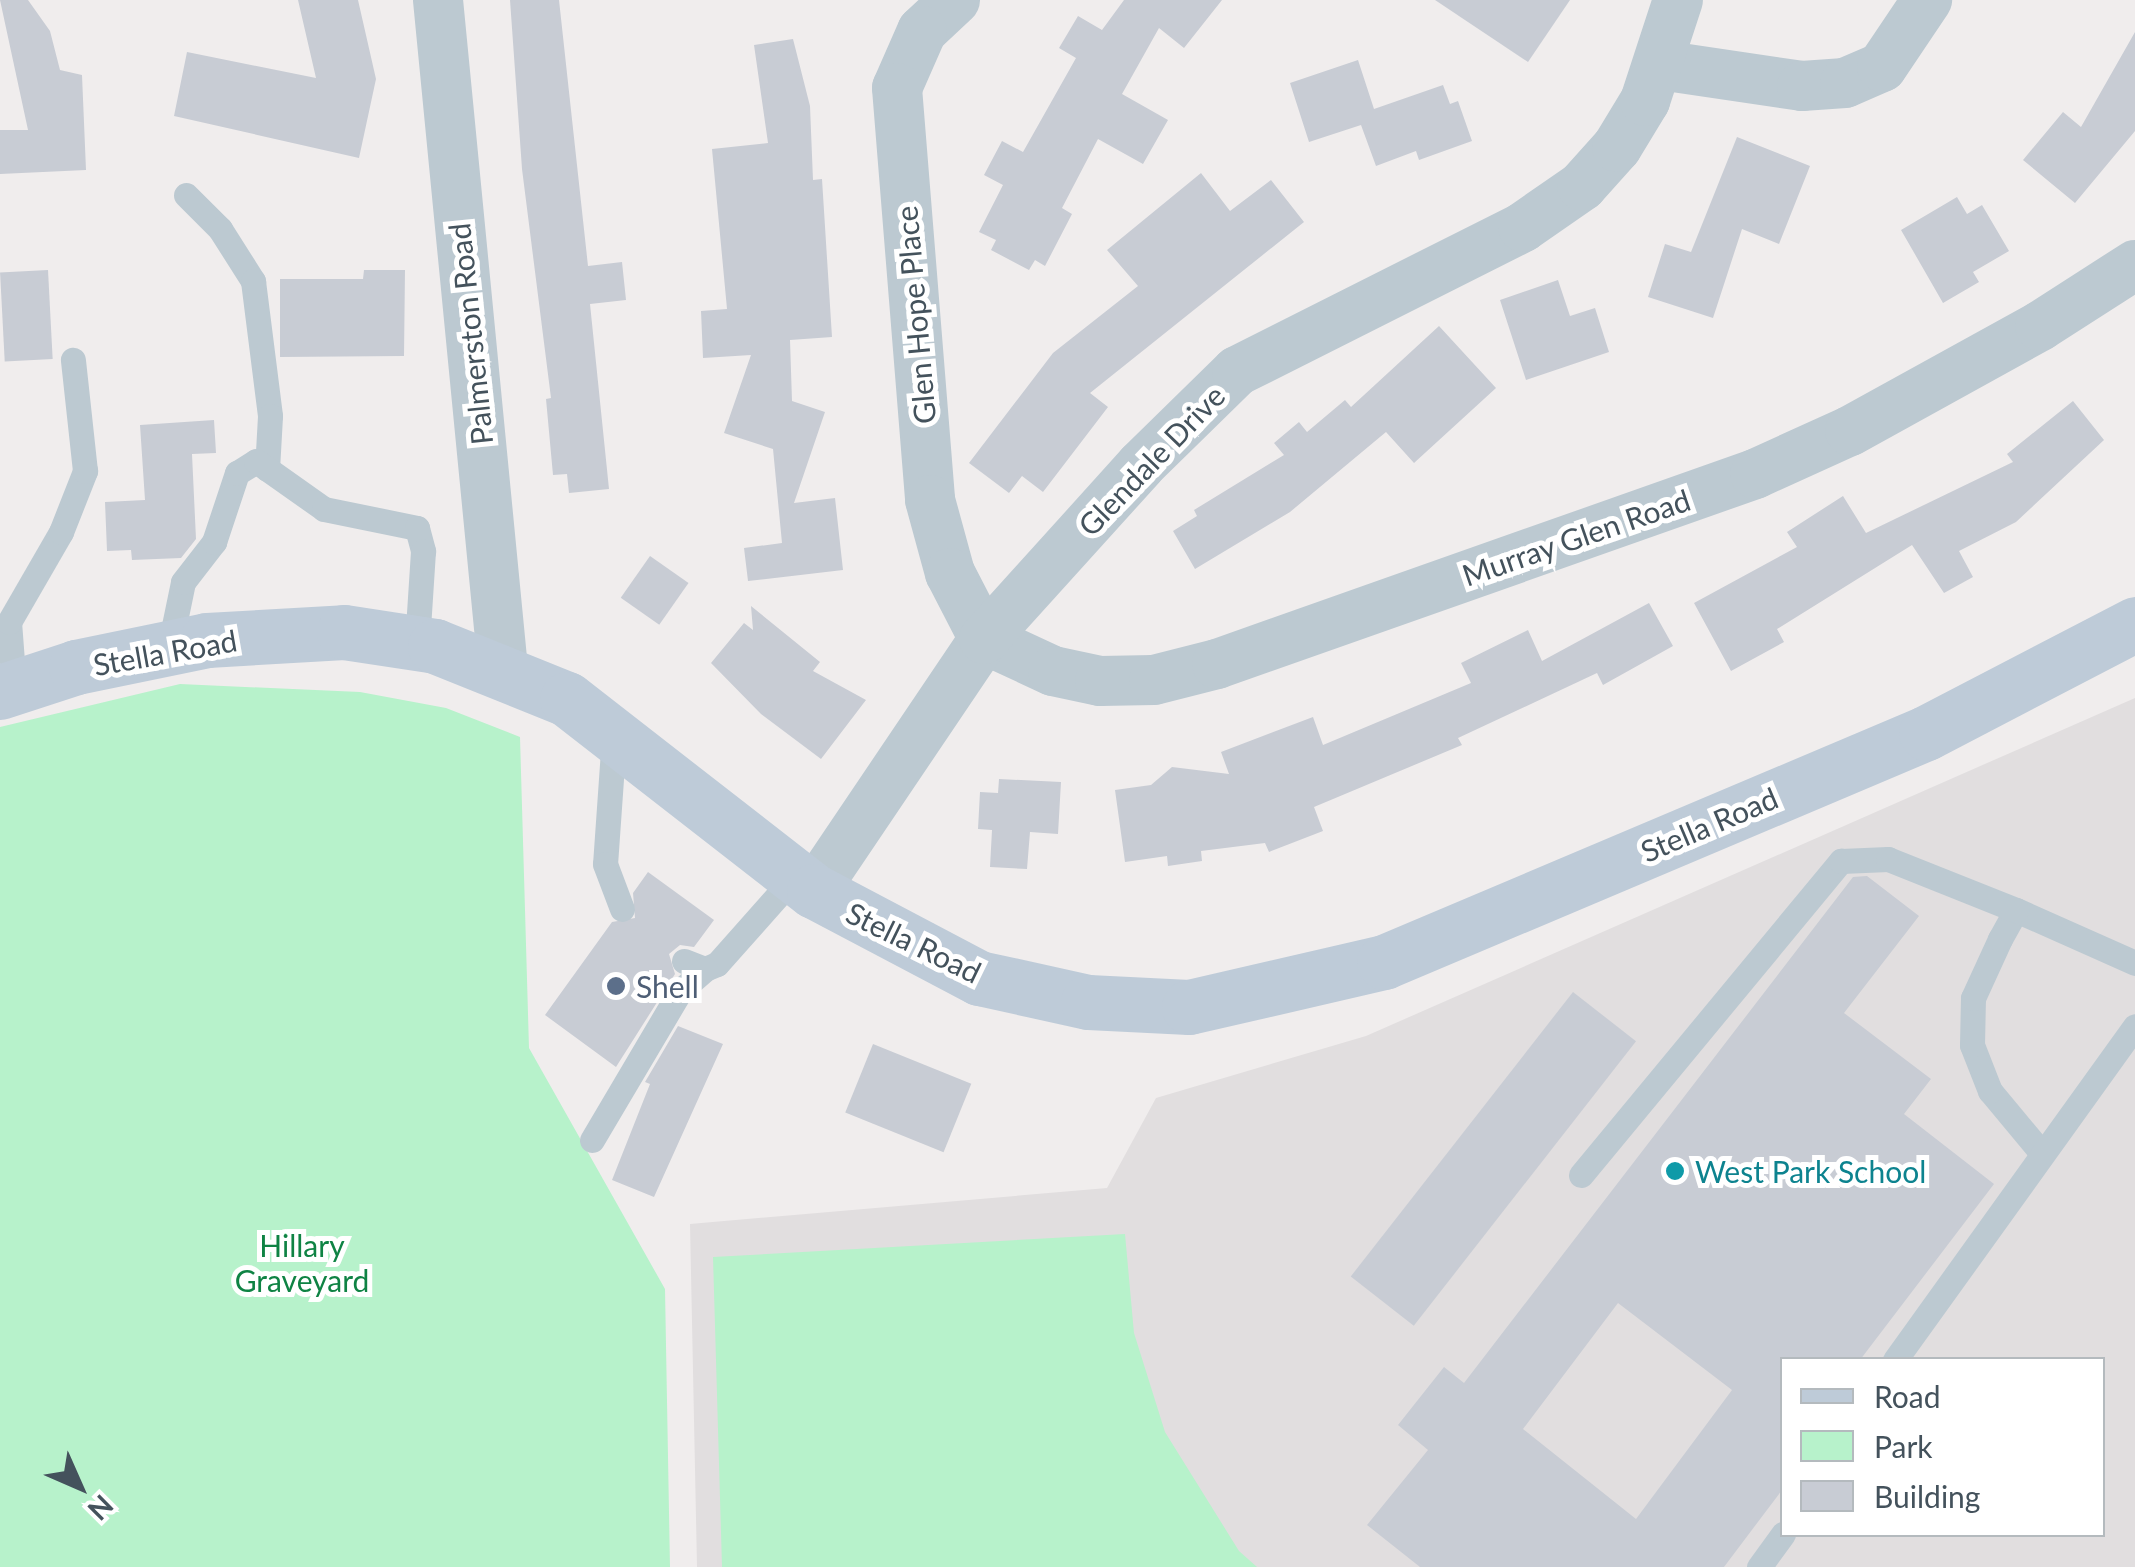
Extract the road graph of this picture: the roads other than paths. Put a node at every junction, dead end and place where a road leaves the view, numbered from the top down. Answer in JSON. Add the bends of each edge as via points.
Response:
{"nodes":[{"id":1,"x":438,"y":0,"type":"edge"},
{"id":2,"x":956,"y":0,"type":"edge"},
{"id":3,"x":1678,"y":0,"type":"edge"},
{"id":4,"x":1927,"y":0,"type":"edge"},
{"id":5,"x":1660,"y":64,"type":"junction"},
{"id":6,"x":186,"y":195,"type":"dead end"},
{"id":7,"x":2135,"y":265,"type":"edge"},
{"id":8,"x":73,"y":360,"type":"dead end"},
{"id":9,"x":268,"y":468,"type":"junction"},
{"id":10,"x":2135,"y":624,"type":"edge"},
{"id":11,"x":984,"y":640,"type":"junction"},
{"id":12,"x":416,"y":643,"type":"junction"},
{"id":13,"x":170,"y":645,"type":"junction"},
{"id":14,"x":503,"y":668,"type":"junction"},
{"id":15,"x":7,"y":690,"type":"edge"},
{"id":16,"x":614,"y":731,"type":"junction"},
{"id":17,"x":804,"y":883,"type":"junction"},
{"id":18,"x":622,"y":909,"type":"dead end"},
{"id":19,"x":2016,"y":910,"type":"junction"},
{"id":20,"x":2135,"y":964,"type":"edge"},
{"id":21,"x":2135,"y":1026,"type":"edge"},
{"id":22,"x":592,"y":1140,"type":"dead end"},
{"id":23,"x":2040,"y":1151,"type":"junction"},
{"id":24,"x":1581,"y":1176,"type":"dead end"},
{"id":25,"x":1897,"y":1357,"type":"edge"},
{"id":26,"x":1781,"y":1537,"type":"edge"},
{"id":27,"x":1759,"y":1567,"type":"edge"}],
"edges":[{"from":1,"to":14,"type":"street","name":"Palmerston Road"},
{"from":2,"to":11,"type":"street","name":"Glen Hope Place","via":[[922,31],[897,88],[930,500],[950,573]]},
{"from":3,"to":5,"type":"street","name":"Glendale Drive"},
{"from":4,"to":5,"type":"street","via":[[1882,67],[1844,83],[1802,86]]},
{"from":5,"to":11,"type":"street","name":"Glendale Drive","via":[[1617,148],[1582,186],[1522,227],[1238,371],[1141,465]]},
{"from":6,"to":9,"type":"lane","via":[[220,229],[253,281],[270,416]]},
{"from":7,"to":11,"type":"street","name":"Murray Glen Road","via":[[2023,336],[1755,474],[1216,664],[1154,680],[1100,681],[1053,671]]},
{"from":8,"to":15,"type":"lane","via":[[85,471],[61,532],[9,622]]},
{"from":9,"to":12,"type":"lane","via":[[324,509],[417,528],[424,552]]},
{"from":9,"to":13,"type":"lane","via":[[256,461],[237,472],[214,542],[183,582]]},
{"from":10,"to":17,"type":"main road","name":"Stella Road","via":[[1926,733],[1384,962],[1240,997],[1189,1006],[1088,1002],[979,978]]},
{"from":11,"to":17,"type":"street","name":"Glendale Drive"},
{"from":12,"to":13,"type":"main road","name":"Stella Road","via":[[344,632]]},
{"from":12,"to":14,"type":"main road","name":"Stella Road"},
{"from":13,"to":15,"type":"main road","name":"Stella Road"},
{"from":14,"to":16,"type":"main road","name":"Stella Road"},
{"from":16,"to":17,"type":"main road","name":"Stella Road"},
{"from":16,"to":18,"type":"lane","via":[[605,864]]},
{"from":17,"to":22,"type":"lane","via":[[733,949],[695,964]]},
{"from":19,"to":20,"type":"lane"},
{"from":19,"to":23,"type":"lane","via":[[1973,998],[1972,1045],[1990,1092]]},
{"from":19,"to":24,"type":"lane","via":[[1888,858],[1840,862]]},
{"from":21,"to":23,"type":"lane"},
{"from":23,"to":25,"type":"lane"},
{"from":26,"to":27,"type":"lane"}]}
